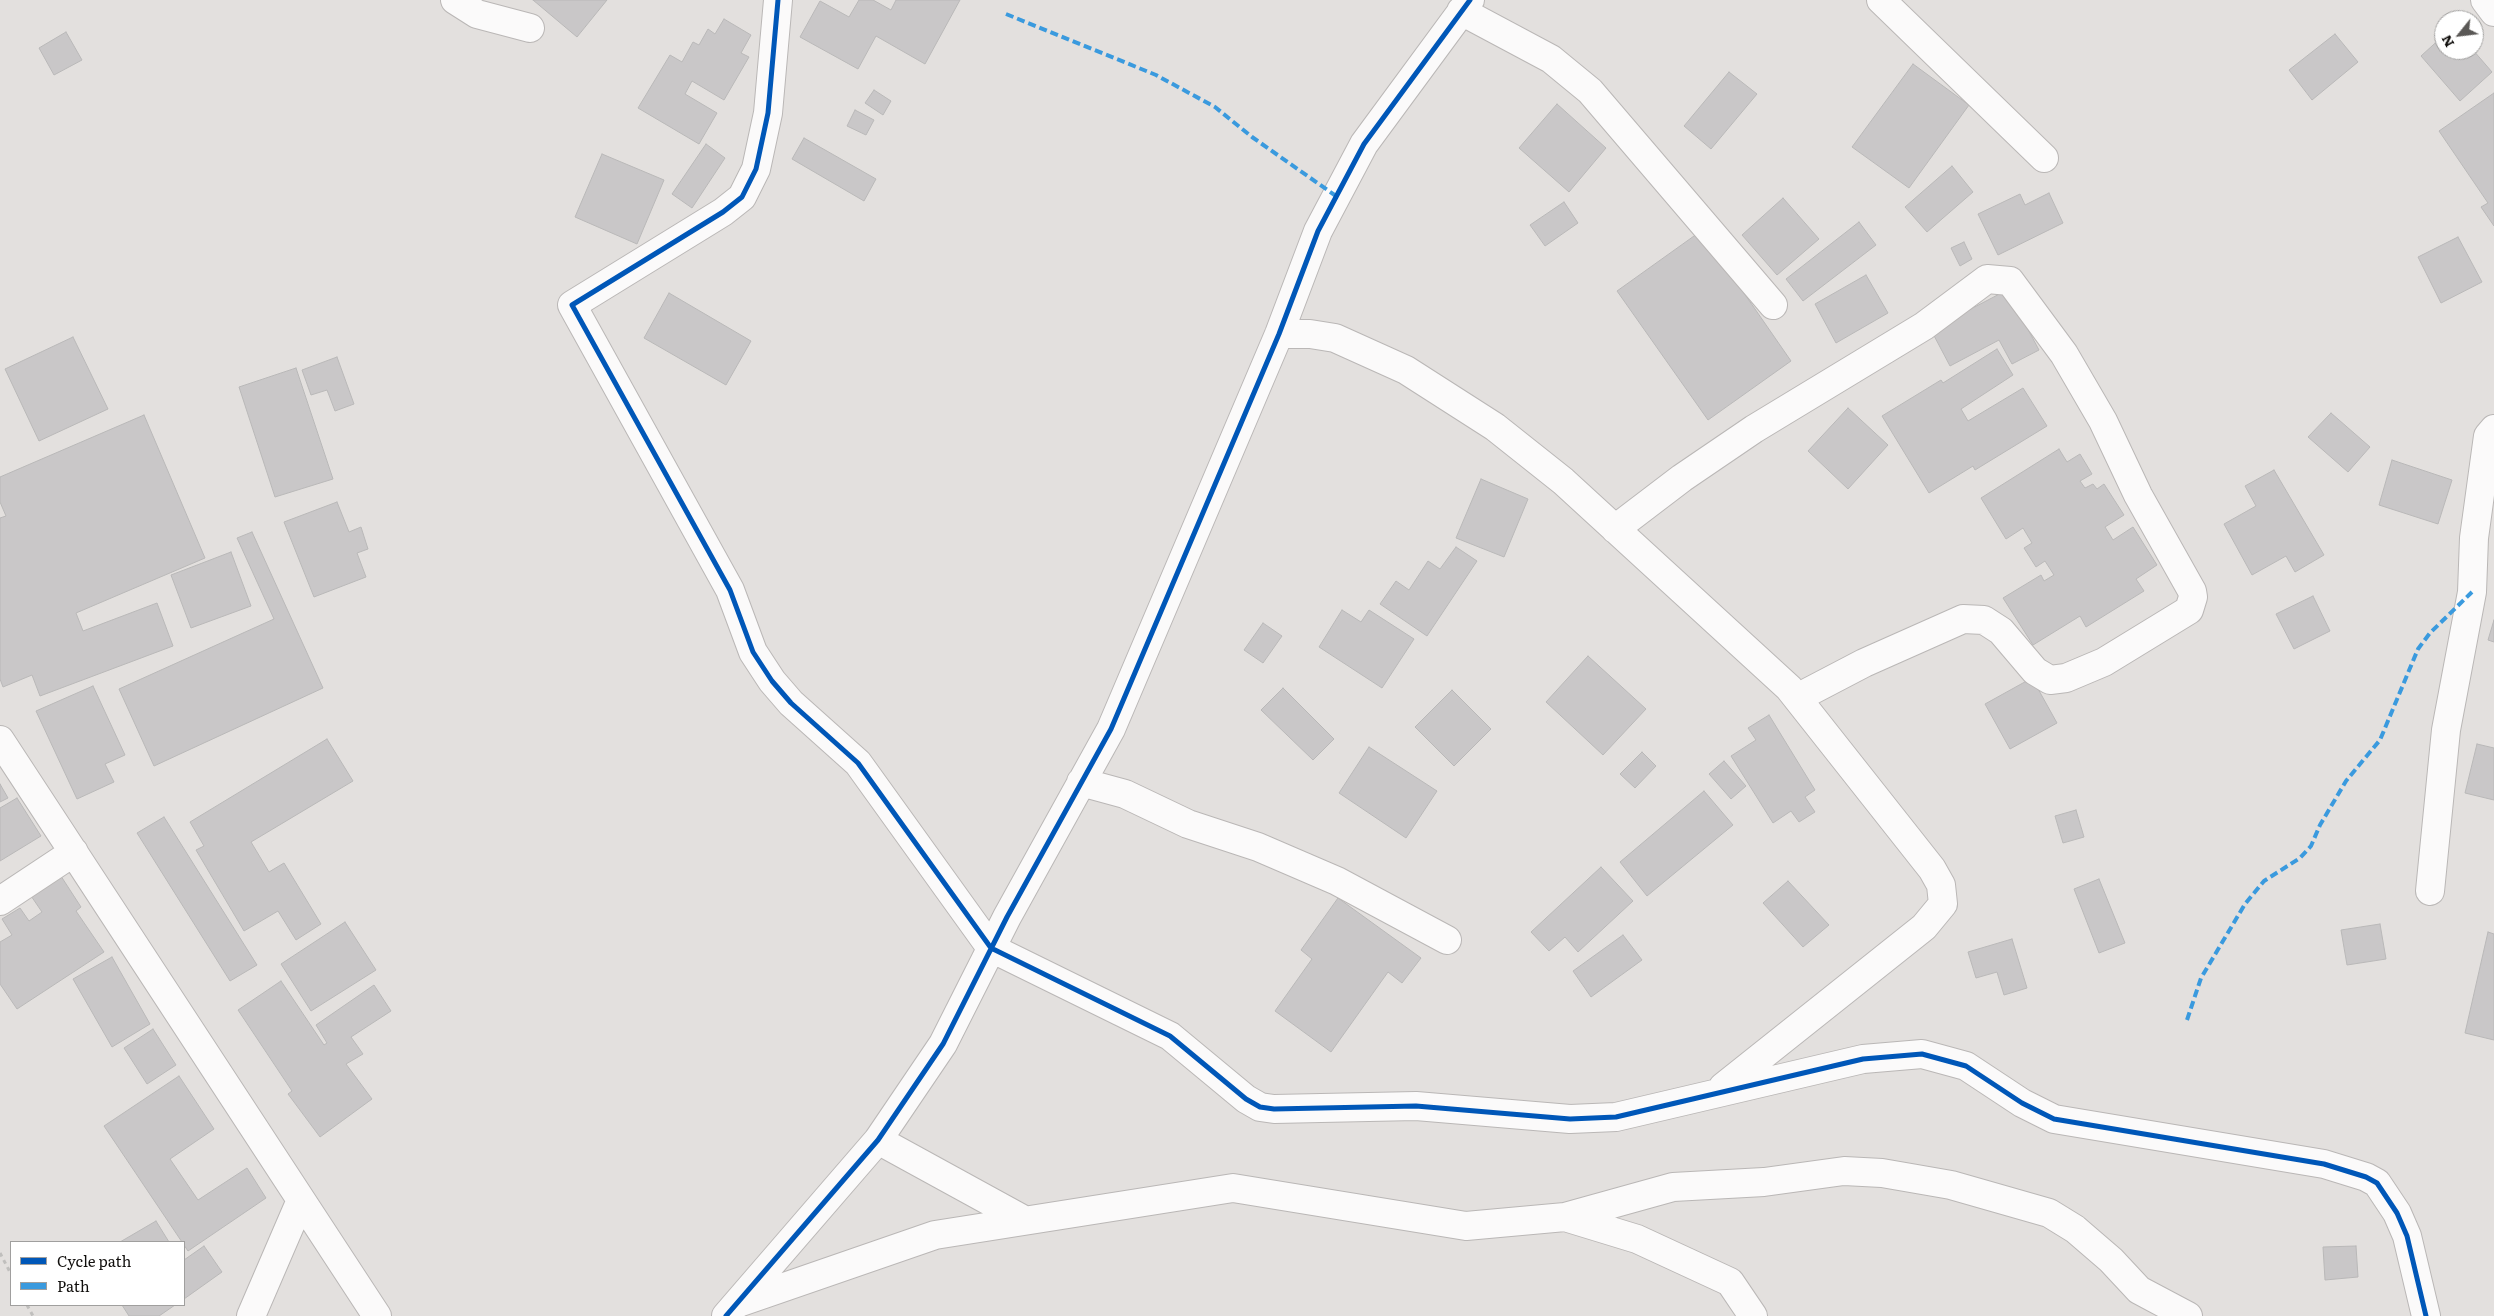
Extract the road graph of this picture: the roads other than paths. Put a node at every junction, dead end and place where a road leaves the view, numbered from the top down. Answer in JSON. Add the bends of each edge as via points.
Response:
{"nodes":[{"id":1,"x":455,"y":0,"type":"edge"},
{"id":2,"x":778,"y":0,"type":"edge"},
{"id":3,"x":1881,"y":0,"type":"edge"},
{"id":4,"x":2485,"y":0,"type":"edge"},
{"id":5,"x":1466,"y":6,"type":"edge"},
{"id":6,"x":2494,"y":12,"type":"edge"},
{"id":7,"x":530,"y":28,"type":"dead end"},
{"id":8,"x":2044,"y":158,"type":"dead end"},
{"id":9,"x":1773,"y":306,"type":"dead end"},
{"id":10,"x":1280,"y":334,"type":"junction"},
{"id":11,"x":2494,"y":429,"type":"edge"},
{"id":12,"x":1615,"y":529,"type":"junction"},
{"id":13,"x":1796,"y":698,"type":"junction"},
{"id":14,"x":0,"y":740,"type":"edge"},
{"id":15,"x":1081,"y":782,"type":"junction"},
{"id":16,"x":74,"y":852,"type":"junction"},
{"id":17,"x":2430,"y":891,"type":"dead end"},
{"id":18,"x":0,"y":901,"type":"edge"},
{"id":19,"x":1447,"y":940,"type":"dead end"},
{"id":20,"x":991,"y":948,"type":"junction"},
{"id":21,"x":1718,"y":1091,"type":"junction"},
{"id":22,"x":878,"y":1140,"type":"junction"},
{"id":23,"x":301,"y":1200,"type":"junction"},
{"id":24,"x":1565,"y":1218,"type":"junction"},
{"id":25,"x":1024,"y":1220,"type":"junction"},
{"id":26,"x":732,"y":1310,"type":"edge"},
{"id":27,"x":251,"y":1316,"type":"edge"},
{"id":28,"x":377,"y":1316,"type":"edge"},
{"id":29,"x":1753,"y":1316,"type":"edge"},
{"id":30,"x":2188,"y":1316,"type":"edge"},
{"id":31,"x":2426,"y":1316,"type":"edge"}],
"edges":[{"from":1,"to":7,"type":"street","via":[[477,14]]},
{"from":2,"to":20,"type":"street","via":[[768,113],[756,169],[742,197],[572,305],[730,590],[753,652],[791,703],[858,763]]},
{"from":3,"to":8,"type":"street"},
{"from":4,"to":6,"type":"street"},
{"from":5,"to":9,"type":"street","via":[[1551,59],[1590,91]]},
{"from":5,"to":10,"type":"street","via":[[1364,144],[1318,232]]},
{"from":10,"to":12,"type":"street","via":[[1335,338],[1406,370],[1496,427],[1563,480]]},
{"from":10,"to":15,"type":"street","via":[[1115,720]]},
{"from":11,"to":17,"type":"street","via":[[2488,436],[2474,538],[2472,592],[2446,730]]},
{"from":12,"to":13,"type":"street"},
{"from":12,"to":13,"type":"street","via":[[1754,429],[1924,326],[1987,279],[2010,281],[2064,354],[2103,421],[2138,495],[2192,592],[2189,610],[2104,662],[2066,678],[2050,680],[2035,671],[2001,631],[1984,620],[1963,619],[1864,663]]},
{"from":13,"to":21,"type":"street","via":[[1932,869],[1941,885],[1943,904],[1924,927]]},
{"from":14,"to":16,"type":"street"},
{"from":15,"to":19,"type":"street","via":[[1125,794],[1188,824],[1258,847],[1337,880]]},
{"from":15,"to":20,"type":"street"},
{"from":16,"to":18,"type":"street"},
{"from":16,"to":23,"type":"street"},
{"from":20,"to":21,"type":"street","via":[[1170,1036],[1260,1107],[1416,1106],[1570,1120],[1616,1117]]},
{"from":20,"to":22,"type":"street","via":[[943,1044]]},
{"from":21,"to":31,"type":"street","via":[[1863,1059],[1922,1054],[1966,1066],[2022,1103],[2054,1119],[2324,1164],[2366,1177],[2378,1184],[2408,1236]]},
{"from":22,"to":25,"type":"street"},
{"from":22,"to":26,"type":"street"},
{"from":23,"to":27,"type":"street"},
{"from":23,"to":28,"type":"street"},
{"from":24,"to":25,"type":"street","via":[[1466,1226],[1233,1188]]},
{"from":24,"to":29,"type":"street","via":[[1637,1239],[1730,1282]]},
{"from":24,"to":30,"type":"street","via":[[1673,1187],[1764,1182],[1844,1171],[1882,1173],[1952,1185],[2049,1213],[2076,1229],[2139,1290]]},
{"from":25,"to":26,"type":"street","via":[[935,1235]]}]}
